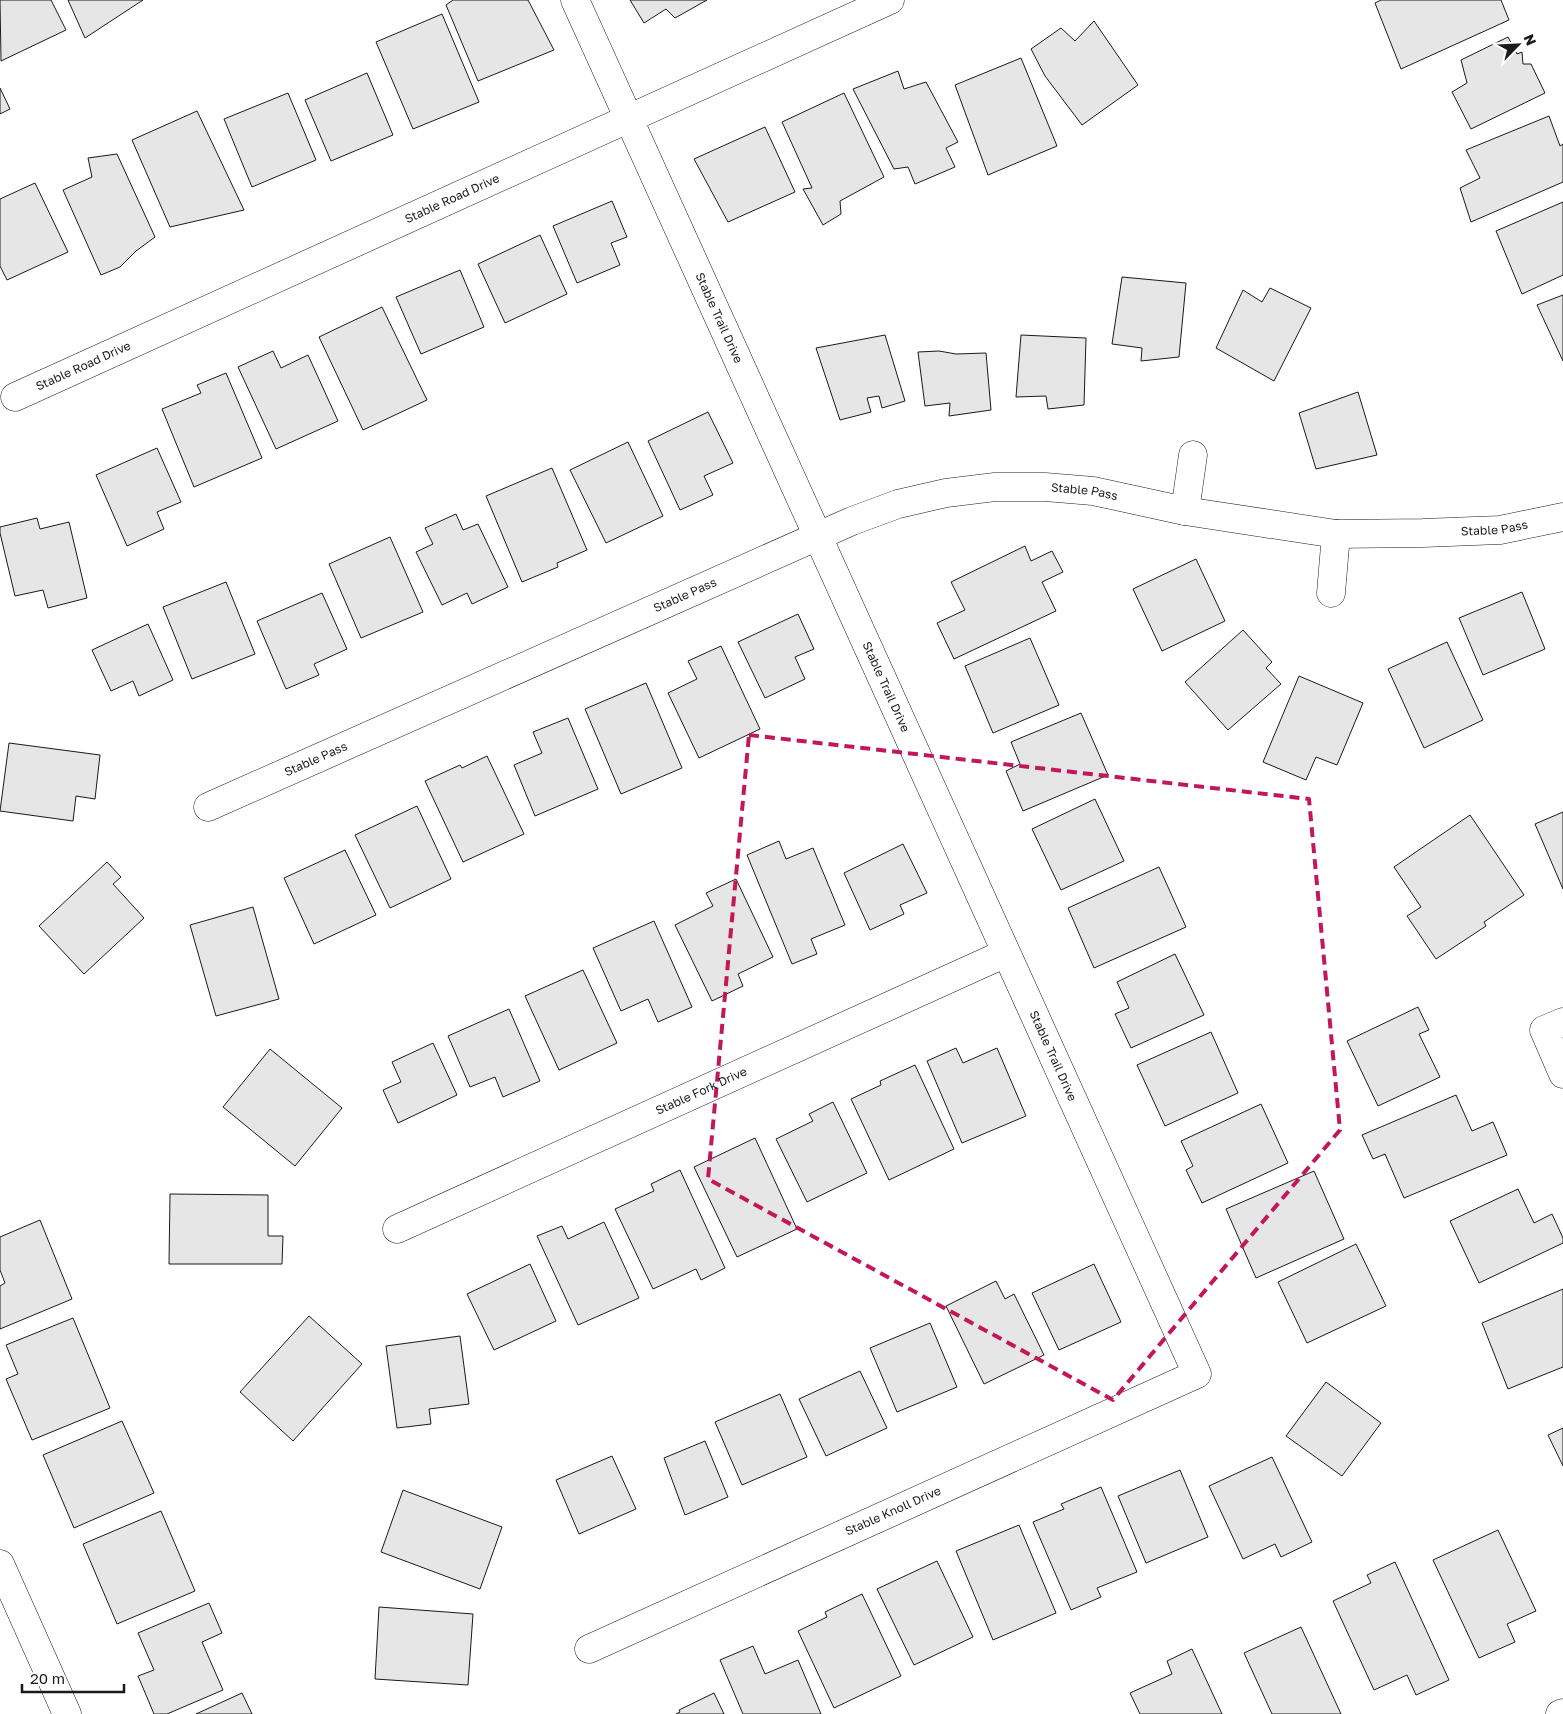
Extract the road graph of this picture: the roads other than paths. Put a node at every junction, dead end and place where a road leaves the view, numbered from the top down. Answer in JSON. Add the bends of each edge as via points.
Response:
{"nodes":[{"id":1,"x":575,"y":0,"type":"edge"},
{"id":2,"x":890,"y":0,"type":"edge"},
{"id":3,"x":629,"y":119,"type":"junction"},
{"id":4,"x":15,"y":396,"type":"dead end"},
{"id":5,"x":1193,"y":456,"type":"dead end"},
{"id":6,"x":1185,"y":511,"type":"junction"},
{"id":7,"x":1563,"y":517,"type":"edge"},
{"id":8,"x":1336,"y":534,"type":"junction"},
{"id":9,"x":817,"y":536,"type":"junction"},
{"id":10,"x":1331,"y":593,"type":"dead end"},
{"id":11,"x":208,"y":807,"type":"dead end"},
{"id":12,"x":1006,"y":953,"type":"junction"},
{"id":13,"x":1553,"y":1026,"type":"edge"},
{"id":14,"x":1563,"y":1074,"type":"edge"},
{"id":15,"x":397,"y":1228,"type":"dead end"},
{"id":16,"x":1197,"y":1374,"type":"joint"},
{"id":17,"x":0,"y":1564,"type":"edge"},
{"id":18,"x":589,"y":1649,"type":"dead end"},
{"id":19,"x":67,"y":1714,"type":"edge"}],
"edges":[{"from":1,"to":3,"type":"street","name":"Stable Trail Drive"},
{"from":2,"to":3,"type":"street","name":"Stable Road Drive"},
{"from":3,"to":4,"type":"street","name":"Stable Road Drive"},
{"from":3,"to":9,"type":"street","name":"Stable Trail Drive"},
{"from":5,"to":6,"type":"street"},
{"from":6,"to":8,"type":"street","name":"Stable Pass"},
{"from":6,"to":9,"type":"street","name":"Stable Pass","via":[[1093,491],[995,487],[946,493],[898,504]]},
{"from":7,"to":8,"type":"street","name":"Stable Pass","via":[[1500,530]]},
{"from":8,"to":10,"type":"street"},
{"from":9,"to":11,"type":"street","name":"Stable Pass"},
{"from":9,"to":12,"type":"street","name":"Stable Trail Drive"},
{"from":12,"to":15,"type":"street","name":"Stable Fork Drive"},
{"from":12,"to":16,"type":"street","name":"Stable Trail Drive"},
{"from":13,"to":14,"type":"street"},
{"from":16,"to":18,"type":"street","name":"Stable Knoll Drive"},
{"from":17,"to":19,"type":"street"}]}
